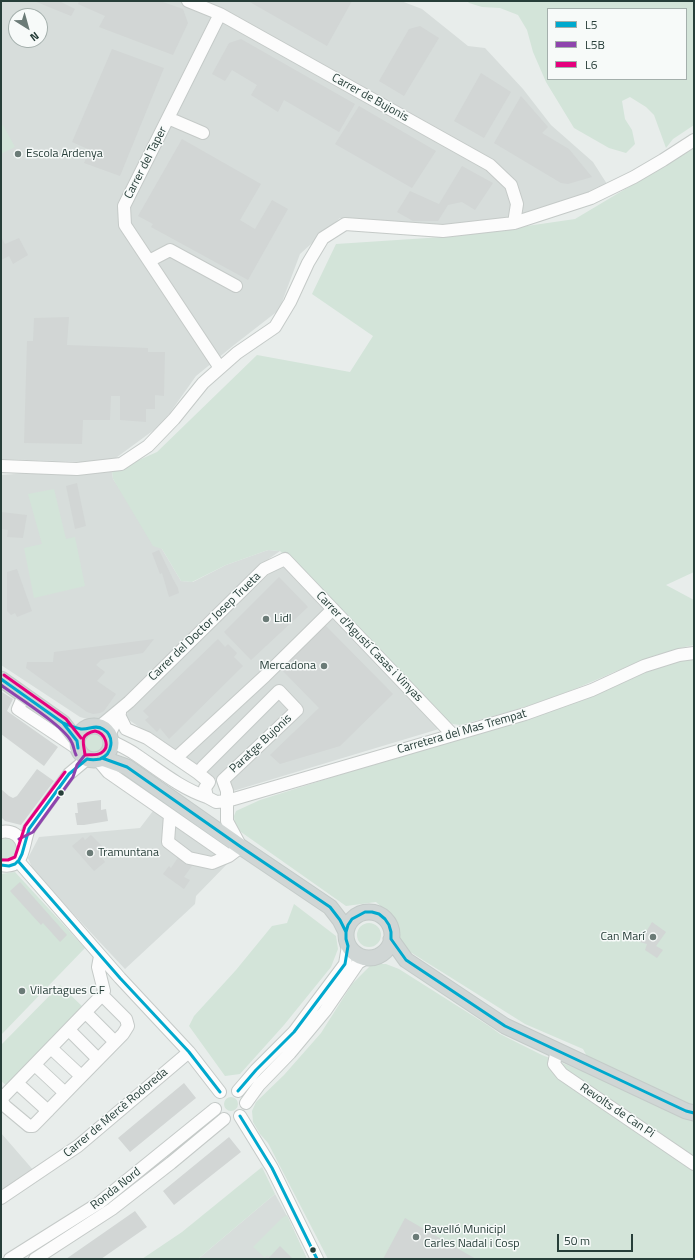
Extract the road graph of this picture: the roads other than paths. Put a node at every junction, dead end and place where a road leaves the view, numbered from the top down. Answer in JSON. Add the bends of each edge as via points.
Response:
{"nodes":[{"id":1,"x":188,"y":1,"type":"edge"},
{"id":2,"x":220,"y":14,"type":"junction"},
{"id":3,"x":168,"y":118,"type":"junction"},
{"id":4,"x":203,"y":133,"type":"dead end"},
{"id":5,"x":694,"y":140,"type":"edge"},
{"id":6,"x":514,"y":223,"type":"junction"},
{"id":7,"x":149,"y":261,"type":"junction"},
{"id":8,"x":236,"y":286,"type":"dead end"},
{"id":9,"x":220,"y":368,"type":"junction"},
{"id":10,"x":1,"y":466,"type":"edge"},
{"id":11,"x":285,"y":560,"type":"joint"},
{"id":12,"x":333,"y":609,"type":"junction"},
{"id":13,"x":694,"y":653,"type":"edge"},
{"id":14,"x":264,"y":676,"type":"junction"},
{"id":15,"x":1,"y":679,"type":"edge"},
{"id":16,"x":279,"y":691,"type":"junction"},
{"id":17,"x":24,"y":695,"type":"junction"},
{"id":18,"x":129,"y":702,"type":"junction"},
{"id":19,"x":119,"y":715,"type":"junction"},
{"id":20,"x":453,"y":735,"type":"junction"},
{"id":21,"x":94,"y":745,"type":"junction"},
{"id":22,"x":176,"y":758,"type":"junction"},
{"id":23,"x":198,"y":773,"type":"junction"},
{"id":24,"x":223,"y":780,"type":"junction"},
{"id":25,"x":209,"y":782,"type":"junction"},
{"id":26,"x":217,"y":800,"type":"junction"},
{"id":27,"x":170,"y":815,"type":"junction"},
{"id":28,"x":29,"y":829,"type":"junction"},
{"id":29,"x":1,"y":832,"type":"edge"},
{"id":30,"x":17,"y":835,"type":"junction"},
{"id":31,"x":23,"y":846,"type":"junction"},
{"id":32,"x":235,"y":852,"type":"junction"},
{"id":33,"x":18,"y":861,"type":"junction"},
{"id":34,"x":1,"y":865,"type":"edge"},
{"id":35,"x":330,"y":907,"type":"junction"},
{"id":36,"x":358,"y":915,"type":"junction"},
{"id":37,"x":347,"y":939,"type":"junction"},
{"id":38,"x":391,"y":939,"type":"junction"},
{"id":39,"x":100,"y":956,"type":"junction"},
{"id":40,"x":373,"y":957,"type":"junction"},
{"id":41,"x":406,"y":960,"type":"junction"},
{"id":42,"x":102,"y":995,"type":"junction"},
{"id":43,"x":86,"y":1013,"type":"junction"},
{"id":44,"x":69,"y":1030,"type":"junction"},
{"id":45,"x":115,"y":1042,"type":"junction"},
{"id":46,"x":51,"y":1048,"type":"junction"},
{"id":47,"x":557,"y":1050,"type":"junction"},
{"id":48,"x":189,"y":1052,"type":"junction"},
{"id":49,"x":98,"y":1058,"type":"junction"},
{"id":50,"x":35,"y":1065,"type":"junction"},
{"id":51,"x":81,"y":1076,"type":"junction"},
{"id":52,"x":17,"y":1083,"type":"junction"},
{"id":53,"x":238,"y":1091,"type":"junction"},
{"id":54,"x":220,"y":1092,"type":"junction"},
{"id":55,"x":65,"y":1093,"type":"junction"},
{"id":56,"x":2,"y":1096,"type":"edge"},
{"id":57,"x":246,"y":1103,"type":"junction"},
{"id":58,"x":215,"y":1109,"type":"junction"},
{"id":59,"x":48,"y":1111,"type":"junction"},
{"id":60,"x":694,"y":1113,"type":"edge"},
{"id":61,"x":240,"y":1116,"type":"junction"},
{"id":62,"x":224,"y":1119,"type":"junction"},
{"id":63,"x":694,"y":1164,"type":"edge"},
{"id":64,"x":1,"y":1198,"type":"edge"},
{"id":65,"x":10,"y":1259,"type":"edge"},
{"id":66,"x":35,"y":1259,"type":"edge"},
{"id":67,"x":317,"y":1259,"type":"edge"}],
"edges":[{"from":1,"to":2,"type":"street","name":"Carrer de Bujonis"},
{"from":2,"to":3,"type":"street","name":"Carrer del Taper"},
{"from":2,"to":6,"type":"street","name":"Carrer de Bujonis","via":[[490,166],[511,185],[517,204]]},
{"from":3,"to":4,"type":"street"},
{"from":3,"to":7,"type":"street","name":"Carrer del Taper","via":[[124,206],[125,225]]},
{"from":5,"to":6,"type":"street","via":[[634,177],[591,198]]},
{"from":6,"to":9,"type":"street","via":[[443,231],[345,224],[324,238],[275,327]]},
{"from":7,"to":8,"type":"street","via":[[170,250]]},
{"from":7,"to":9,"type":"street","name":"Carrer del Taper"},
{"from":9,"to":10,"type":"street","via":[[203,383],[148,446],[121,464],[77,469]]},
{"from":11,"to":12,"type":"street","name":"Carrer d'Agustí Casas i Vinyas"},
{"from":11,"to":18,"type":"street","name":"Carrer del Doctor Josep Trueta","via":[[264,569]]},
{"from":12,"to":14,"type":"street"},
{"from":12,"to":20,"type":"street","name":"Carrer d'Agustí Casas i Vinyas"},
{"from":13,"to":20,"type":"street","name":"Carretera del Mas Trempat","via":[[644,666],[592,690],[525,714]]},
{"from":14,"to":16,"type":"street","name":"Paratge Bujonis"},
{"from":14,"to":22,"type":"street"},
{"from":15,"to":17,"type":"main road"},
{"from":16,"to":23,"type":"street","name":"Paratge Bujonis"},
{"from":16,"to":24,"type":"street","name":"Paratge Bujonis","via":[[297,710]]},
{"from":17,"to":21,"type":"main road"},
{"from":17,"to":21,"type":"street","via":[[18,709]]},
{"from":18,"to":19,"type":"street","name":"Carrer del Doctor Josep Trueta"},
{"from":18,"to":21,"type":"street","name":"Carrer del Doctor Josep Trueta"},
{"from":19,"to":21,"type":"street","name":"Carrer del Doctor Josep Trueta"},
{"from":19,"to":22,"type":"street","via":[[126,728],[147,738]]},
{"from":20,"to":26,"type":"street","name":"Carretera del Mas Trempat"},
{"from":21,"to":26,"type":"street","via":[[135,754],[194,793]]},
{"from":21,"to":27,"type":"street","via":[[108,772]]},
{"from":21,"to":28,"type":"street","via":[[73,763],[69,774]]},
{"from":21,"to":32,"type":"main road","via":[[127,767]]},
{"from":22,"to":23,"type":"street"},
{"from":23,"to":25,"type":"street"},
{"from":24,"to":25,"type":"street","name":"Paratge Bujonis"},
{"from":24,"to":26,"type":"street","name":"Paratge Bujonis","via":[[227,791]]},
{"from":25,"to":26,"type":"street","name":"Paratge Bujonis","via":[[205,788]]},
{"from":26,"to":32,"type":"street","name":"Paratge Bujonis","via":[[227,821]]},
{"from":27,"to":32,"type":"street"},
{"from":27,"to":32,"type":"street","via":[[168,842],[188,858],[212,863]]},
{"from":28,"to":30,"type":"street"},
{"from":28,"to":31,"type":"street"},
{"from":29,"to":30,"type":"street"},
{"from":30,"to":31,"type":"street"},
{"from":31,"to":33,"type":"street","via":[[23,854]]},
{"from":32,"to":35,"type":"main road"},
{"from":33,"to":34,"type":"street","via":[[10,866]]},
{"from":33,"to":39,"type":"street"},
{"from":35,"to":36,"type":"main road"},
{"from":35,"to":37,"type":"main road","via":[[340,920]]},
{"from":36,"to":37,"type":"main road","via":[[348,925]]},
{"from":36,"to":38,"type":"main road","via":[[365,912],[379,914],[389,925]]},
{"from":37,"to":40,"type":"main road","via":[[353,952],[359,956]]},
{"from":37,"to":53,"type":"street","via":[[345,964],[294,1032]]},
{"from":38,"to":40,"type":"main road","via":[[385,951]]},
{"from":38,"to":41,"type":"main road"},
{"from":39,"to":42,"type":"street","via":[[98,967],[104,991]]},
{"from":39,"to":48,"type":"street"},
{"from":40,"to":41,"type":"main road"},
{"from":40,"to":57,"type":"street","via":[[358,963],[325,1011]]},
{"from":41,"to":47,"type":"main road","via":[[505,1026]]},
{"from":42,"to":43,"type":"street"},
{"from":42,"to":45,"type":"street","via":[[126,1019],[128,1026]]},
{"from":43,"to":44,"type":"street"},
{"from":43,"to":45,"type":"street"},
{"from":44,"to":46,"type":"street"},
{"from":44,"to":49,"type":"street"},
{"from":45,"to":49,"type":"street"},
{"from":46,"to":50,"type":"street"},
{"from":46,"to":51,"type":"street"},
{"from":47,"to":60,"type":"main road"},
{"from":47,"to":63,"type":"street","name":"Revolts de Can Pi","via":[[554,1064],[562,1074]]},
{"from":48,"to":54,"type":"street"},
{"from":48,"to":64,"type":"street","name":"Carrer de Mercè Rodoreda","via":[[78,1146]]},
{"from":49,"to":51,"type":"street"},
{"from":50,"to":52,"type":"street"},
{"from":50,"to":55,"type":"street"},
{"from":51,"to":55,"type":"street"},
{"from":52,"to":56,"type":"street"},
{"from":52,"to":59,"type":"street"},
{"from":53,"to":54,"type":"street","via":[[229,1088]]},
{"from":53,"to":57,"type":"street"},
{"from":54,"to":58,"type":"street","via":[[215,1100]]},
{"from":55,"to":59,"type":"street"},
{"from":56,"to":59,"type":"street","via":[[5,1106],[29,1126],[34,1126]]},
{"from":57,"to":61,"type":"street"},
{"from":58,"to":62,"type":"street"},
{"from":58,"to":65,"type":"street","name":"Ronda Nord","via":[[99,1203]]},
{"from":61,"to":62,"type":"street","name":"Ronda Nord","via":[[230,1120]]},
{"from":61,"to":67,"type":"street","via":[[272,1168]]},
{"from":62,"to":66,"type":"street","name":"Ronda Nord","via":[[112,1209]]}]}
